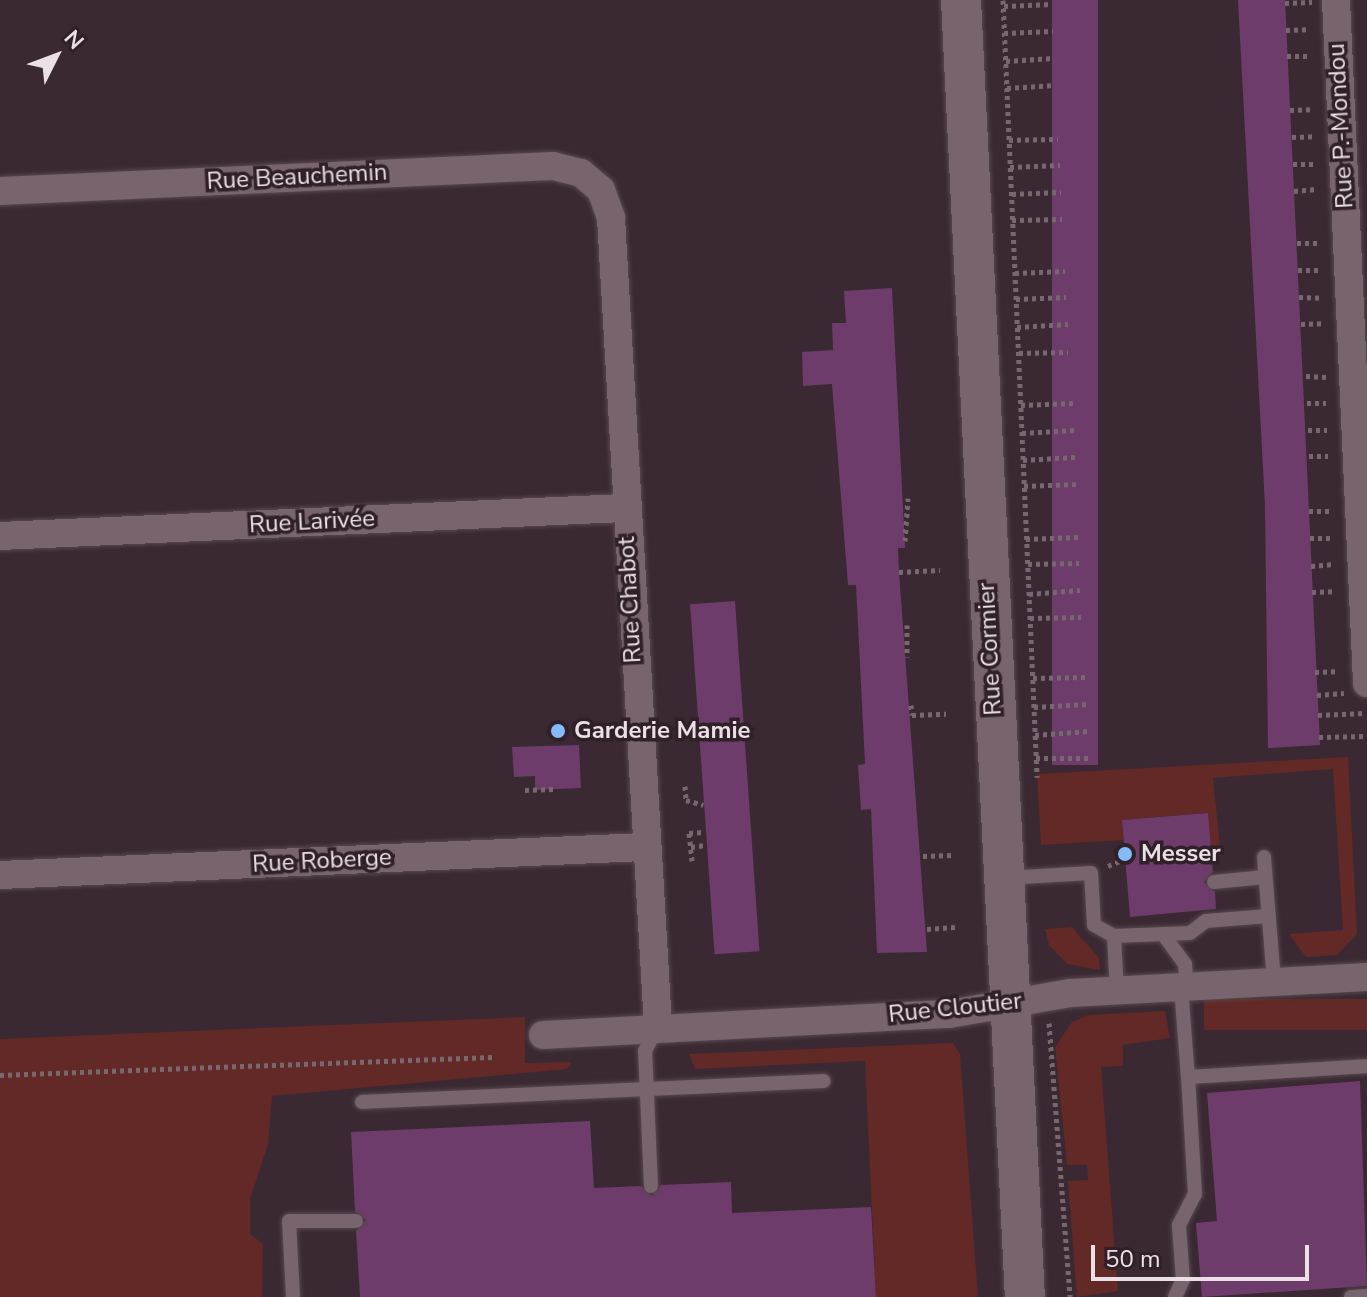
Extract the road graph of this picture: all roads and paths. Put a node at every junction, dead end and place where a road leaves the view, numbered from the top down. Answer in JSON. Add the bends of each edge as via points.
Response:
{"nodes":[{"id":1,"x":961,"y":0,"type":"edge"},
{"id":2,"x":1336,"y":0,"type":"edge"},
{"id":3,"x":1003,"y":3,"type":"edge"},
{"id":4,"x":1052,"y":4,"type":"dead end"},
{"id":5,"x":1053,"y":31,"type":"dead end"},
{"id":6,"x":1004,"y":33,"type":"dead end"},
{"id":7,"x":1054,"y":58,"type":"dead end"},
{"id":8,"x":1006,"y":61,"type":"dead end"},
{"id":9,"x":1055,"y":85,"type":"dead end"},
{"id":10,"x":1007,"y":88,"type":"dead end"},
{"id":11,"x":1058,"y":139,"type":"dead end"},
{"id":12,"x":1009,"y":140,"type":"dead end"},
{"id":13,"x":1060,"y":165,"type":"dead end"},
{"id":14,"x":1010,"y":167,"type":"dead end"},
{"id":15,"x":591,"y":180,"type":"joint"},
{"id":16,"x":0,"y":191,"type":"edge"},
{"id":17,"x":1061,"y":192,"type":"dead end"},
{"id":18,"x":1012,"y":194,"type":"dead end"},
{"id":19,"x":1062,"y":219,"type":"dead end"},
{"id":20,"x":1012,"y":220,"type":"dead end"},
{"id":21,"x":1065,"y":271,"type":"dead end"},
{"id":22,"x":1015,"y":273,"type":"dead end"},
{"id":23,"x":1066,"y":297,"type":"dead end"},
{"id":24,"x":1016,"y":299,"type":"dead end"},
{"id":25,"x":1068,"y":324,"type":"dead end"},
{"id":26,"x":1017,"y":327,"type":"dead end"},
{"id":27,"x":1068,"y":352,"type":"dead end"},
{"id":28,"x":1019,"y":353,"type":"dead end"},
{"id":29,"x":1073,"y":403,"type":"dead end"},
{"id":30,"x":1021,"y":405,"type":"dead end"},
{"id":31,"x":1074,"y":430,"type":"dead end"},
{"id":32,"x":1022,"y":433,"type":"dead end"},
{"id":33,"x":1075,"y":457,"type":"dead end"},
{"id":34,"x":1023,"y":460,"type":"dead end"},
{"id":35,"x":1076,"y":484,"type":"dead end"},
{"id":36,"x":1024,"y":486,"type":"dead end"},
{"id":37,"x":908,"y":498,"type":"dead end"},
{"id":38,"x":625,"y":508,"type":"junction"},
{"id":39,"x":0,"y":536,"type":"edge"},
{"id":40,"x":1078,"y":537,"type":"dead end"},
{"id":41,"x":1026,"y":539,"type":"dead end"},
{"id":42,"x":905,"y":541,"type":"dead end"},
{"id":43,"x":1079,"y":563,"type":"dead end"},
{"id":44,"x":1028,"y":564,"type":"dead end"},
{"id":45,"x":940,"y":570,"type":"dead end"},
{"id":46,"x":899,"y":572,"type":"dead end"},
{"id":47,"x":1080,"y":590,"type":"dead end"},
{"id":48,"x":1029,"y":594,"type":"dead end"},
{"id":49,"x":1081,"y":617,"type":"dead end"},
{"id":50,"x":1030,"y":618,"type":"dead end"},
{"id":51,"x":907,"y":625,"type":"dead end"},
{"id":52,"x":907,"y":657,"type":"dead end"},
{"id":53,"x":1087,"y":677,"type":"dead end"},
{"id":54,"x":1033,"y":678,"type":"dead end"},
{"id":55,"x":1367,"y":683,"type":"edge"},
{"id":56,"x":1088,"y":704,"type":"dead end"},
{"id":57,"x":911,"y":705,"type":"dead end"},
{"id":58,"x":1034,"y":707,"type":"dead end"},
{"id":59,"x":1367,"y":713,"type":"edge"},
{"id":60,"x":946,"y":714,"type":"dead end"},
{"id":61,"x":1318,"y":715,"type":"dead end"},
{"id":62,"x":1089,"y":731,"type":"dead end"},
{"id":63,"x":1035,"y":735,"type":"dead end"},
{"id":64,"x":1367,"y":736,"type":"edge"},
{"id":65,"x":1319,"y":737,"type":"dead end"},
{"id":66,"x":1036,"y":758,"type":"dead end"},
{"id":67,"x":1090,"y":758,"type":"dead end"},
{"id":68,"x":1037,"y":781,"type":"dead end"},
{"id":69,"x":685,"y":786,"type":"dead end"},
{"id":70,"x":553,"y":789,"type":"dead end"},
{"id":71,"x":525,"y":790,"type":"dead end"},
{"id":72,"x":703,"y":805,"type":"dead end"},
{"id":73,"x":704,"y":832,"type":"dead end"},
{"id":74,"x":705,"y":845,"type":"dead end"},
{"id":75,"x":644,"y":847,"type":"junction"},
{"id":76,"x":691,"y":847,"type":"junction"},
{"id":77,"x":953,"y":855,"type":"dead end"},
{"id":78,"x":923,"y":856,"type":"dead end"},
{"id":79,"x":1264,"y":857,"type":"dead end"},
{"id":80,"x":692,"y":861,"type":"dead end"},
{"id":81,"x":0,"y":875,"type":"edge"},
{"id":82,"x":1265,"y":877,"type":"junction"},
{"id":83,"x":1001,"y":878,"type":"junction"},
{"id":84,"x":1214,"y":882,"type":"dead end"},
{"id":85,"x":1268,"y":916,"type":"junction"},
{"id":86,"x":955,"y":927,"type":"dead end"},
{"id":87,"x":927,"y":929,"type":"dead end"},
{"id":88,"x":1163,"y":934,"type":"junction"},
{"id":89,"x":1114,"y":936,"type":"junction"},
{"id":90,"x":1367,"y":977,"type":"edge"},
{"id":91,"x":1274,"y":982,"type":"junction"},
{"id":92,"x":1184,"y":987,"type":"junction"},
{"id":93,"x":1117,"y":991,"type":"junction"},
{"id":94,"x":1007,"y":1006,"type":"junction"},
{"id":95,"x":658,"y":1026,"type":"junction"},
{"id":96,"x":1050,"y":1032,"type":"dead end"},
{"id":97,"x":543,"y":1035,"type":"dead end"},
{"id":98,"x":493,"y":1057,"type":"dead end"},
{"id":99,"x":1367,"y":1066,"type":"edge"},
{"id":100,"x":0,"y":1075,"type":"edge"},
{"id":101,"x":1188,"y":1077,"type":"junction"},
{"id":102,"x":824,"y":1081,"type":"dead end"},
{"id":103,"x":646,"y":1086,"type":"junction"},
{"id":104,"x":362,"y":1102,"type":"dead end"},
{"id":105,"x":651,"y":1186,"type":"dead end"},
{"id":106,"x":356,"y":1221,"type":"dead end"},
{"id":107,"x":1367,"y":1296,"type":"edge"},
{"id":108,"x":293,"y":1297,"type":"edge"},
{"id":109,"x":1025,"y":1297,"type":"edge"},
{"id":110,"x":1070,"y":1297,"type":"edge"},
{"id":111,"x":1175,"y":1297,"type":"edge"},
{"id":112,"x":1351,"y":1297,"type":"edge"}],
"edges":[{"from":1,"to":83,"type":"street","name":"Rue Cormier"},
{"from":2,"to":55,"type":"street","name":"Rue P.-Mondou"},
{"from":3,"to":4,"type":"path"},
{"from":3,"to":68,"type":"path","name":"Rue Cormier"},
{"from":5,"to":6,"type":"path"},
{"from":7,"to":8,"type":"path"},
{"from":9,"to":10,"type":"path"},
{"from":11,"to":12,"type":"path"},
{"from":13,"to":14,"type":"path"},
{"from":15,"to":16,"type":"street","name":"Rue Beauchemin","via":[[553,166]]},
{"from":15,"to":38,"type":"street","name":"Rue Chabot","via":[[611,218]]},
{"from":17,"to":18,"type":"path"},
{"from":19,"to":20,"type":"path"},
{"from":21,"to":22,"type":"path"},
{"from":23,"to":24,"type":"path"},
{"from":25,"to":26,"type":"path"},
{"from":27,"to":28,"type":"path"},
{"from":29,"to":30,"type":"path"},
{"from":31,"to":32,"type":"path"},
{"from":33,"to":34,"type":"path"},
{"from":35,"to":36,"type":"path"},
{"from":37,"to":42,"type":"path"},
{"from":38,"to":39,"type":"street","name":"Rue Larivée"},
{"from":38,"to":75,"type":"street","name":"Rue Chabot"},
{"from":40,"to":41,"type":"path"},
{"from":43,"to":44,"type":"path"},
{"from":45,"to":46,"type":"path"},
{"from":47,"to":48,"type":"path"},
{"from":49,"to":50,"type":"path"},
{"from":51,"to":52,"type":"path"},
{"from":53,"to":54,"type":"path"},
{"from":56,"to":58,"type":"path"},
{"from":57,"to":60,"type":"path","via":[[912,715]]},
{"from":59,"to":61,"type":"path"},
{"from":62,"to":63,"type":"path"},
{"from":64,"to":65,"type":"path"},
{"from":66,"to":67,"type":"path"},
{"from":69,"to":72,"type":"path","via":[[686,800]]},
{"from":70,"to":71,"type":"path"},
{"from":73,"to":76,"type":"path","via":[[689,833]]},
{"from":74,"to":76,"type":"path"},
{"from":75,"to":81,"type":"street","name":"Rue Roberge"},
{"from":75,"to":95,"type":"street","name":"Rue Chabot"},
{"from":76,"to":80,"type":"path"},
{"from":77,"to":78,"type":"path"},
{"from":79,"to":82,"type":"lane"},
{"from":82,"to":84,"type":"lane"},
{"from":82,"to":85,"type":"lane"},
{"from":83,"to":89,"type":"lane","via":[[1091,873],[1094,925]]},
{"from":83,"to":94,"type":"street","name":"Rue Cormier"},
{"from":85,"to":88,"type":"lane"},
{"from":85,"to":91,"type":"lane"},
{"from":86,"to":87,"type":"path"},
{"from":88,"to":89,"type":"lane"},
{"from":88,"to":92,"type":"lane","via":[[1185,964]]},
{"from":89,"to":93,"type":"lane"},
{"from":90,"to":91,"type":"street","name":"Rue Cloutier"},
{"from":91,"to":92,"type":"street","name":"Rue Cloutier"},
{"from":92,"to":93,"type":"street","name":"Rue Cloutier"},
{"from":92,"to":101,"type":"lane"},
{"from":93,"to":94,"type":"street","name":"Rue Cloutier"},
{"from":94,"to":95,"type":"street","name":"Rue Cloutier"},
{"from":94,"to":109,"type":"street","name":"Rue Cormier"},
{"from":95,"to":97,"type":"street","name":"Rue Cloutier"},
{"from":95,"to":103,"type":"lane","via":[[645,1051]]},
{"from":96,"to":110,"type":"path"},
{"from":98,"to":100,"type":"path"},
{"from":99,"to":101,"type":"lane"},
{"from":101,"to":111,"type":"lane","via":[[1195,1194],[1179,1225],[1183,1280]]},
{"from":102,"to":103,"type":"lane"},
{"from":103,"to":104,"type":"lane"},
{"from":103,"to":105,"type":"lane"},
{"from":106,"to":108,"type":"lane","via":[[289,1221]]},
{"from":107,"to":112,"type":"lane"}]}
